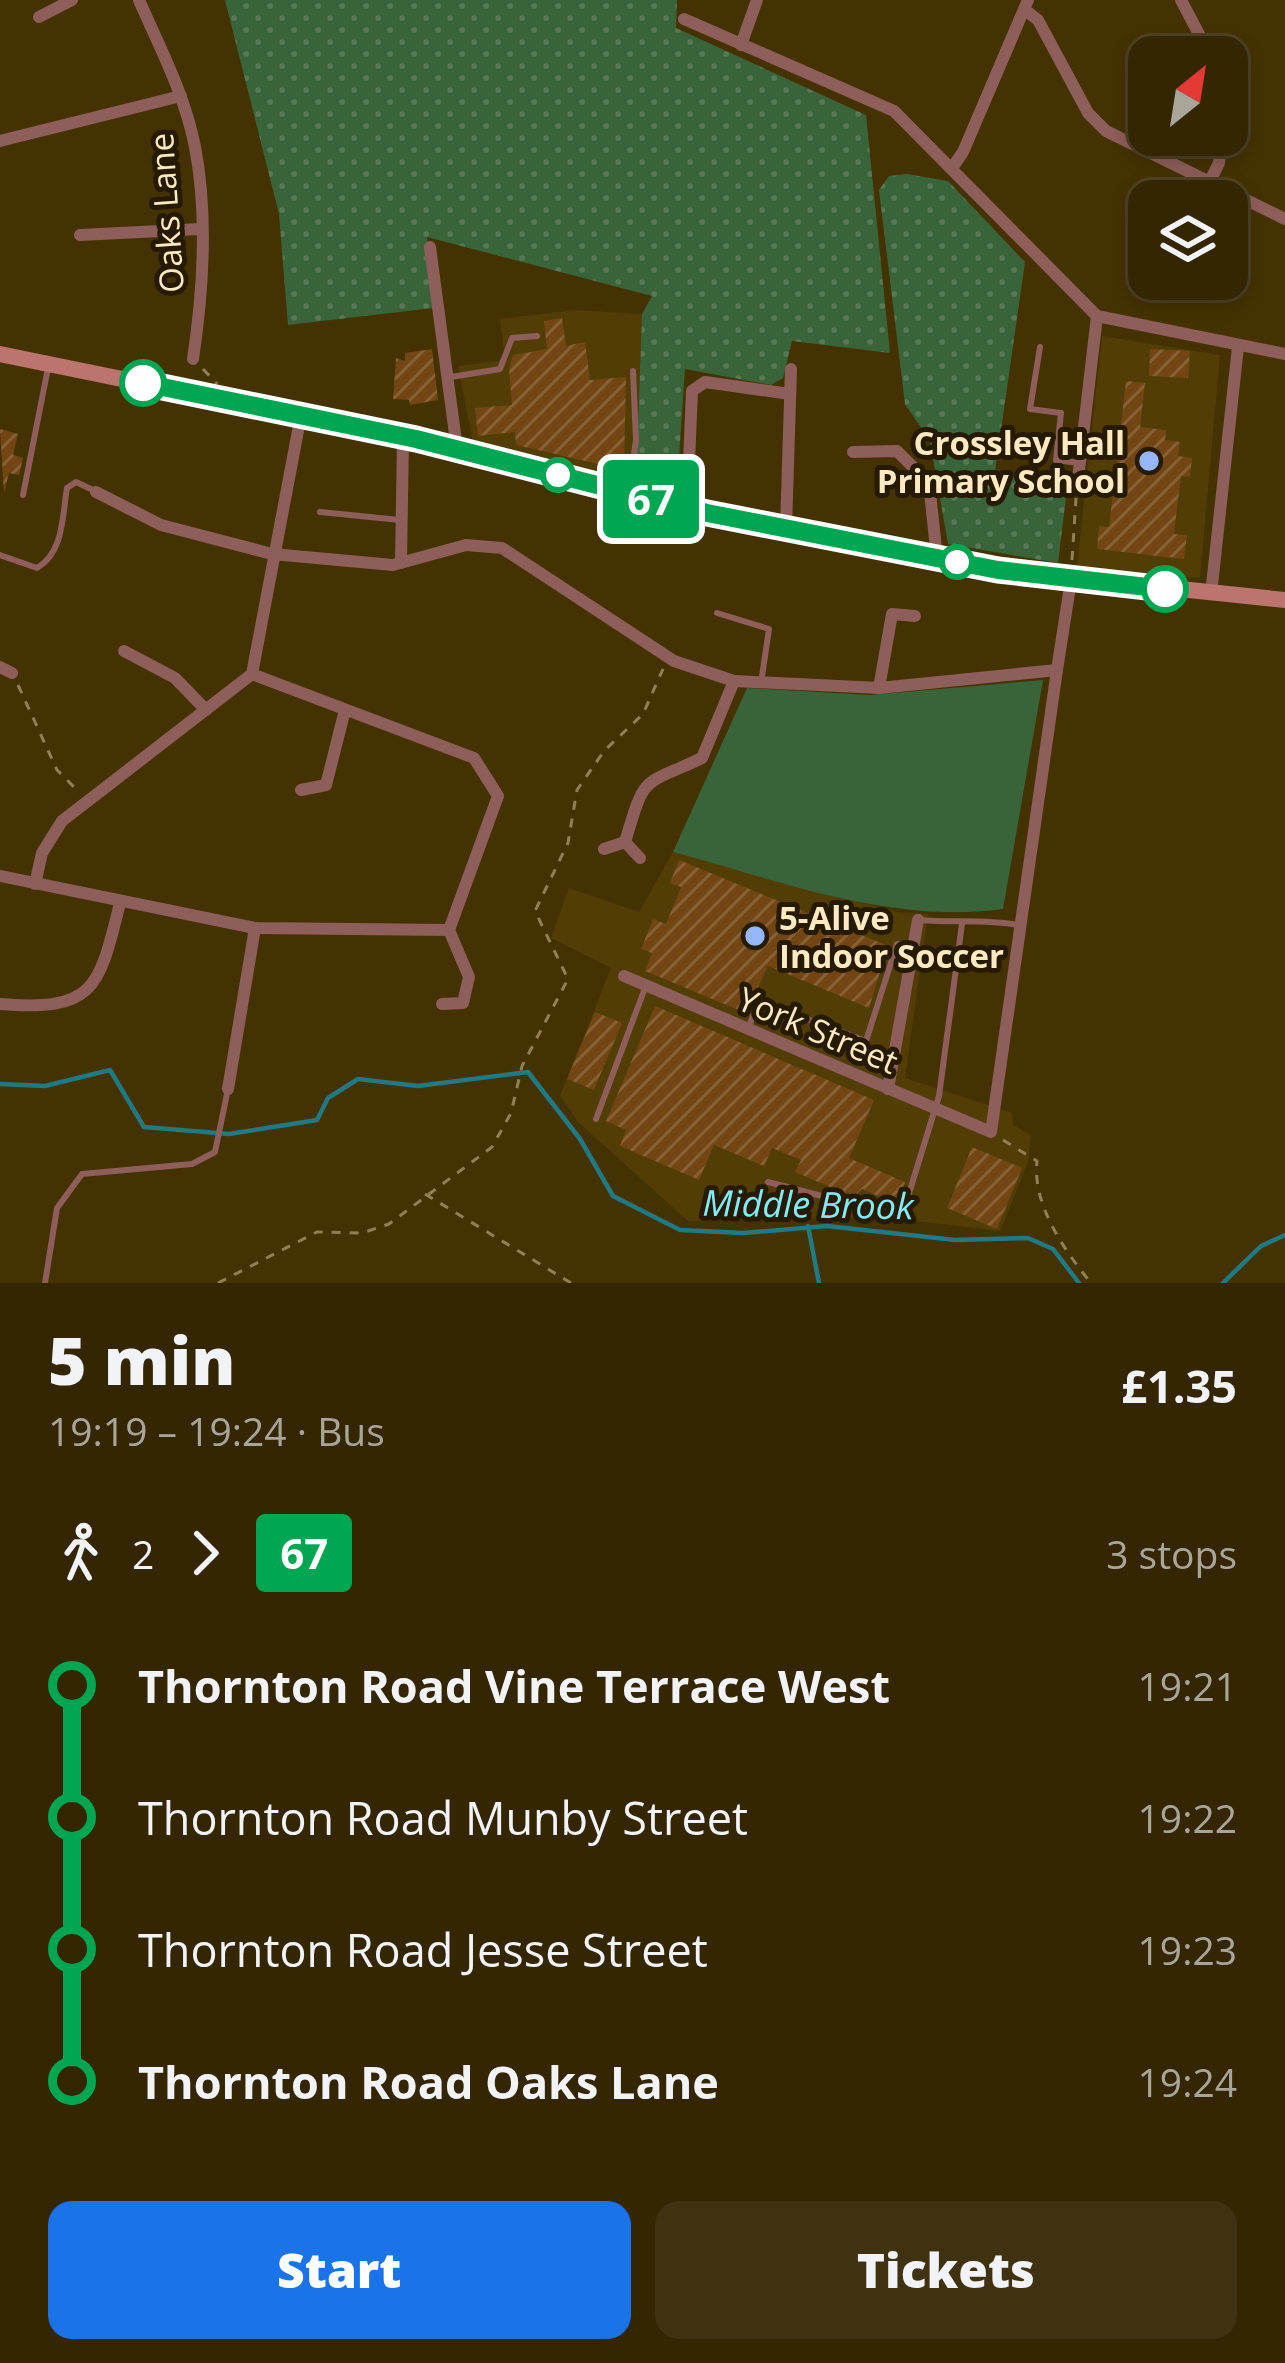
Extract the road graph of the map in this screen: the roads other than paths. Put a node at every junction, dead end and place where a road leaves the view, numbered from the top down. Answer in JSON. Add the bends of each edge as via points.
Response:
{"nodes":[{"id":1,"x":72,"y":0,"type":"edge"},
{"id":2,"x":139,"y":0,"type":"edge"},
{"id":3,"x":758,"y":0,"type":"edge"},
{"id":4,"x":1181,"y":0,"type":"edge"},
{"id":5,"x":1026,"y":5,"type":"edge"},
{"id":6,"x":39,"y":17,"type":"dead end"},
{"id":7,"x":684,"y":19,"type":"dead end"},
{"id":8,"x":1200,"y":36,"type":"edge"},
{"id":9,"x":741,"y":44,"type":"junction"},
{"id":10,"x":182,"y":96,"type":"junction"},
{"id":11,"x":0,"y":141,"type":"edge"},
{"id":12,"x":952,"y":168,"type":"junction"},
{"id":13,"x":1203,"y":180,"type":"edge"},
{"id":14,"x":1248,"y":201,"type":"edge"},
{"id":15,"x":1285,"y":219,"type":"edge"},
{"id":16,"x":200,"y":229,"type":"junction"},
{"id":17,"x":80,"y":235,"type":"dead end"},
{"id":18,"x":430,"y":247,"type":"dead end"},
{"id":19,"x":1097,"y":316,"type":"junction"},
{"id":20,"x":537,"y":336,"type":"dead end"},
{"id":21,"x":1040,"y":346,"type":"dead end"},
{"id":22,"x":1238,"y":347,"type":"junction"},
{"id":23,"x":0,"y":354,"type":"edge"},
{"id":24,"x":1285,"y":354,"type":"edge"},
{"id":25,"x":193,"y":359,"type":"road end"},
{"id":26,"x":49,"y":364,"type":"junction"},
{"id":27,"x":791,"y":369,"type":"dead end"},
{"id":28,"x":633,"y":370,"type":"dead end"},
{"id":29,"x":447,"y":377,"type":"junction"},
{"id":30,"x":790,"y":394,"type":"junction"},
{"id":31,"x":301,"y":415,"type":"junction"},
{"id":32,"x":403,"y":438,"type":"junction"},
{"id":33,"x":457,"y":449,"type":"junction"},
{"id":34,"x":853,"y":452,"type":"dead end"},
{"id":35,"x":1079,"y":463,"type":"junction"},
{"id":36,"x":1077,"y":488,"type":"road end"},
{"id":37,"x":96,"y":492,"type":"joint"},
{"id":38,"x":629,"y":493,"type":"junction"},
{"id":39,"x":23,"y":495,"type":"dead end"},
{"id":40,"x":687,"y":508,"type":"junction"},
{"id":41,"x":320,"y":512,"type":"dead end"},
{"id":42,"x":404,"y":521,"type":"junction"},
{"id":43,"x":786,"y":528,"type":"junction"},
{"id":44,"x":272,"y":554,"type":"junction"},
{"id":45,"x":0,"y":555,"type":"edge"},
{"id":46,"x":937,"y":558,"type":"junction"},
{"id":47,"x":400,"y":563,"type":"junction"},
{"id":48,"x":1071,"y":580,"type":"junction"},
{"id":49,"x":1211,"y":594,"type":"junction"},
{"id":50,"x":1285,"y":600,"type":"edge"},
{"id":51,"x":717,"y":613,"type":"dead end"},
{"id":52,"x":915,"y":616,"type":"dead end"},
{"id":53,"x":124,"y":651,"type":"dead end"},
{"id":54,"x":1057,"y":670,"type":"junction"},
{"id":55,"x":252,"y":674,"type":"junction"},
{"id":56,"x":734,"y":681,"type":"junction"},
{"id":57,"x":760,"y":683,"type":"junction"},
{"id":58,"x":879,"y":688,"type":"junction"},
{"id":59,"x":206,"y":710,"type":"junction"},
{"id":60,"x":345,"y":710,"type":"junction"},
{"id":61,"x":302,"y":790,"type":"dead end"},
{"id":62,"x":625,"y":842,"type":"junction"},
{"id":63,"x":604,"y":849,"type":"dead end"},
{"id":64,"x":640,"y":858,"type":"dead end"},
{"id":65,"x":0,"y":876,"type":"edge"},
{"id":66,"x":35,"y":884,"type":"junction"},
{"id":67,"x":120,"y":903,"type":"junction"},
{"id":68,"x":918,"y":920,"type":"joint"},
{"id":69,"x":962,"y":924,"type":"junction"},
{"id":70,"x":1021,"y":926,"type":"junction"},
{"id":71,"x":255,"y":928,"type":"junction"},
{"id":72,"x":449,"y":931,"type":"junction"},
{"id":73,"x":913,"y":945,"type":"junction"},
{"id":74,"x":624,"y":976,"type":"dead end"},
{"id":75,"x":646,"y":985,"type":"junction"},
{"id":76,"x":0,"y":1004,"type":"edge"},
{"id":77,"x":442,"y":1004,"type":"dead end"},
{"id":78,"x":748,"y":1029,"type":"junction"},
{"id":79,"x":228,"y":1088,"type":"joint"},
{"id":80,"x":888,"y":1089,"type":"junction"},
{"id":81,"x":934,"y":1109,"type":"junction"},
{"id":82,"x":596,"y":1119,"type":"dead end"},
{"id":83,"x":768,"y":1182,"type":"dead end"},
{"id":84,"x":45,"y":1283,"type":"edge"}],
"edges":[{"from":1,"to":6,"type":"street"},
{"from":2,"to":10,"type":"street","name":"Oaks Lane"},
{"from":3,"to":9,"type":"street"},
{"from":4,"to":8,"type":"street"},
{"from":5,"to":12,"type":"street"},
{"from":5,"to":13,"type":"street","via":[[1106,131]]},
{"from":7,"to":9,"type":"street"},
{"from":9,"to":12,"type":"street","via":[[894,112]]},
{"from":10,"to":11,"type":"street"},
{"from":10,"to":16,"type":"street","name":"Oaks Lane","via":[[196,149]]},
{"from":12,"to":19,"type":"street"},
{"from":14,"to":15,"type":"street"},
{"from":16,"to":17,"type":"street"},
{"from":16,"to":25,"type":"street","name":"Oaks Lane"},
{"from":18,"to":29,"type":"street"},
{"from":19,"to":22,"type":"street"},
{"from":19,"to":35,"type":"street"},
{"from":20,"to":29,"type":"lane","via":[[512,338],[500,369]]},
{"from":21,"to":35,"type":"lane","via":[[1030,409],[1061,412],[1056,460]]},
{"from":22,"to":24,"type":"street"},
{"from":22,"to":49,"type":"street"},
{"from":23,"to":26,"type":"main road"},
{"from":26,"to":31,"type":"main road"},
{"from":26,"to":39,"type":"lane"},
{"from":27,"to":30,"type":"street"},
{"from":28,"to":38,"type":"lane"},
{"from":29,"to":33,"type":"street"},
{"from":30,"to":40,"type":"street","via":[[705,382],[692,391]]},
{"from":30,"to":43,"type":"street"},
{"from":31,"to":32,"type":"main road"},
{"from":31,"to":44,"type":"street"},
{"from":32,"to":33,"type":"main road"},
{"from":32,"to":42,"type":"street"},
{"from":33,"to":38,"type":"main road"},
{"from":34,"to":46,"type":"street","via":[[897,451],[929,483]]},
{"from":35,"to":36,"type":"street"},
{"from":37,"to":44,"type":"street","via":[[161,525]]},
{"from":37,"to":45,"type":"lane","via":[[70,484],[56,551],[44,564]]},
{"from":38,"to":40,"type":"main road"},
{"from":40,"to":43,"type":"main road"},
{"from":41,"to":42,"type":"lane"},
{"from":42,"to":47,"type":"street"},
{"from":43,"to":46,"type":"main road"},
{"from":44,"to":47,"type":"street"},
{"from":44,"to":55,"type":"street"},
{"from":46,"to":48,"type":"main road"},
{"from":47,"to":56,"type":"street","via":[[466,545],[502,548],[669,657]]},
{"from":48,"to":49,"type":"main road"},
{"from":48,"to":54,"type":"street"},
{"from":49,"to":50,"type":"main road"},
{"from":51,"to":57,"type":"lane","via":[[769,629]]},
{"from":52,"to":58,"type":"street","via":[[892,614]]},
{"from":53,"to":59,"type":"street","via":[[175,678]]},
{"from":54,"to":58,"type":"street"},
{"from":54,"to":70,"type":"street"},
{"from":55,"to":59,"type":"street"},
{"from":55,"to":60,"type":"street"},
{"from":56,"to":57,"type":"street"},
{"from":56,"to":62,"type":"street","via":[[702,758],[656,773]]},
{"from":57,"to":58,"type":"street"},
{"from":59,"to":66,"type":"street","via":[[62,821]]},
{"from":60,"to":61,"type":"street","via":[[326,785]]},
{"from":60,"to":72,"type":"street","via":[[474,758],[498,796]]},
{"from":62,"to":63,"type":"street"},
{"from":62,"to":64,"type":"street"},
{"from":65,"to":66,"type":"street"},
{"from":66,"to":67,"type":"street"},
{"from":67,"to":71,"type":"street"},
{"from":67,"to":76,"type":"street","via":[[91,991],[74,1000]]},
{"from":68,"to":69,"type":"lane"},
{"from":68,"to":73,"type":"street"},
{"from":69,"to":70,"type":"lane","via":[[982,918]]},
{"from":69,"to":81,"type":"lane"},
{"from":70,"to":81,"type":"street","name":"York Street","via":[[991,1132]]},
{"from":71,"to":72,"type":"street"},
{"from":71,"to":79,"type":"street"},
{"from":72,"to":77,"type":"street","via":[[469,977],[464,1003]]},
{"from":73,"to":78,"type":"lane","via":[[897,944],[866,1041],[760,1001]]},
{"from":73,"to":80,"type":"street"},
{"from":74,"to":75,"type":"street","name":"York Street"},
{"from":75,"to":78,"type":"street","name":"York Street"},
{"from":75,"to":82,"type":"lane"},
{"from":78,"to":80,"type":"street","name":"York Street"},
{"from":79,"to":84,"type":"lane","via":[[215,1151],[192,1164],[82,1174],[57,1208]]},
{"from":80,"to":81,"type":"street","name":"York Street"},
{"from":81,"to":83,"type":"lane","via":[[914,1187],[899,1208],[847,1204]]}]}
